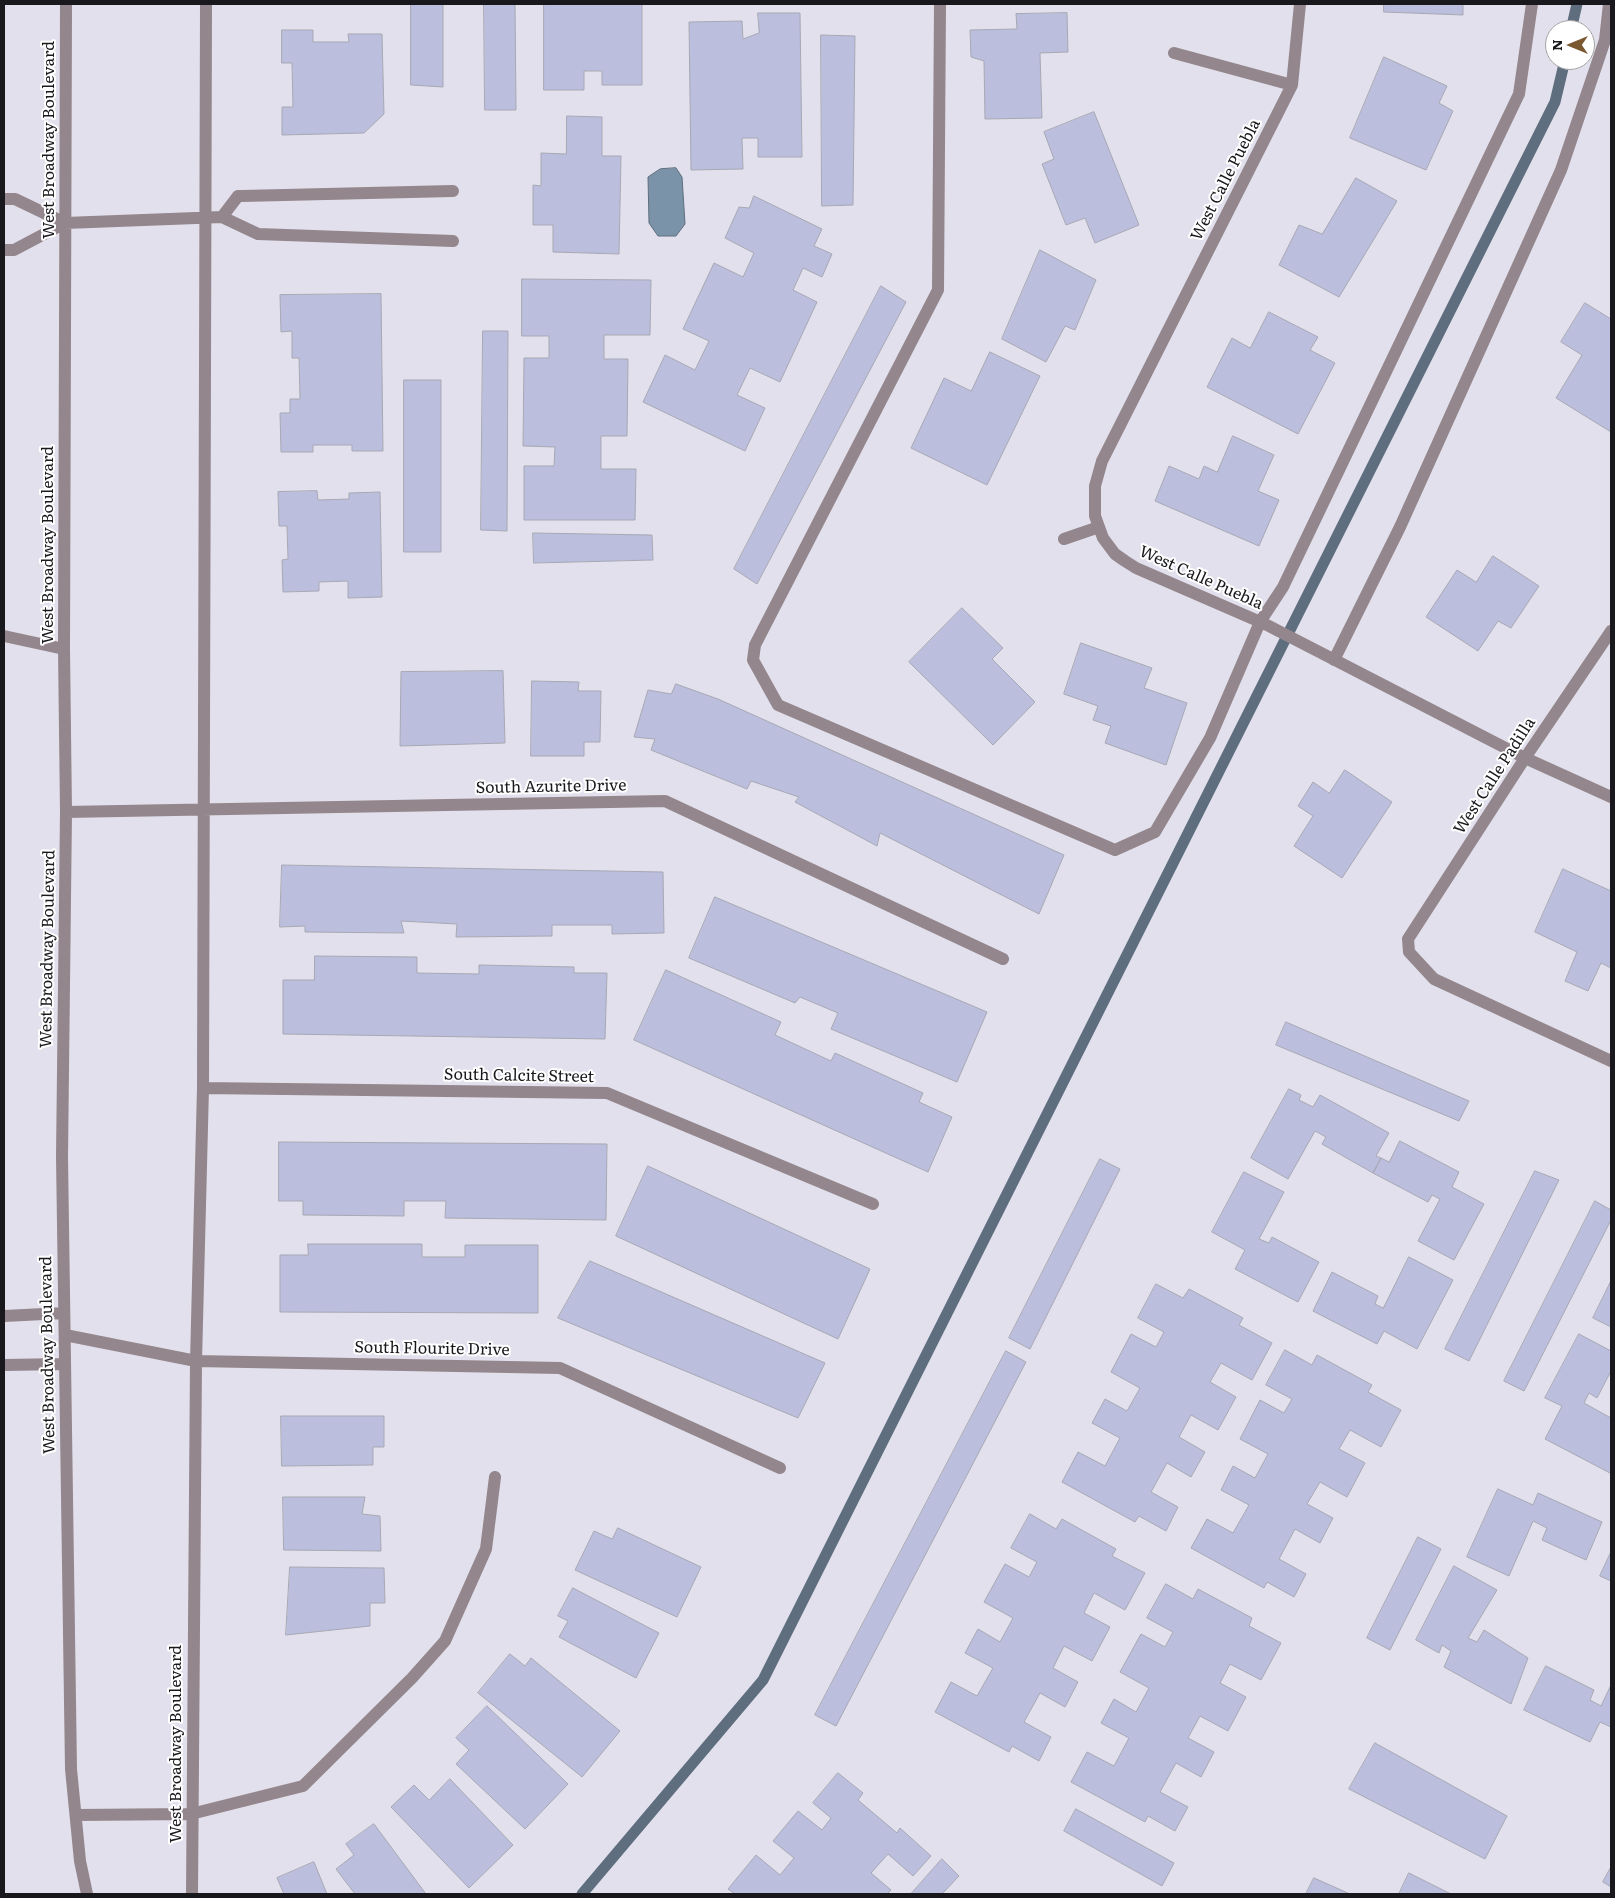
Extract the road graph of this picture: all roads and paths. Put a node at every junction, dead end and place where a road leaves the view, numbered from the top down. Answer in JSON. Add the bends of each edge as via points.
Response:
{"nodes":[{"id":1,"x":66,"y":4,"type":"edge"},
{"id":2,"x":206,"y":4,"type":"edge"},
{"id":3,"x":940,"y":4,"type":"edge"},
{"id":4,"x":1300,"y":4,"type":"edge"},
{"id":5,"x":1532,"y":4,"type":"edge"},
{"id":6,"x":1609,"y":4,"type":"edge"},
{"id":7,"x":1174,"y":53,"type":"dead end"},
{"id":8,"x":1292,"y":85,"type":"junction"},
{"id":9,"x":453,"y":191,"type":"dead end"},
{"id":10,"x":4,"y":199,"type":"edge"},
{"id":11,"x":222,"y":217,"type":"junction"},
{"id":12,"x":206,"y":218,"type":"junction"},
{"id":13,"x":65,"y":223,"type":"junction"},
{"id":14,"x":453,"y":241,"type":"dead end"},
{"id":15,"x":4,"y":250,"type":"edge"},
{"id":16,"x":1099,"y":527,"type":"junction"},
{"id":17,"x":1064,"y":539,"type":"dead end"},
{"id":18,"x":1262,"y":623,"type":"junction"},
{"id":19,"x":1611,"y":631,"type":"edge"},
{"id":20,"x":4,"y":636,"type":"edge"},
{"id":21,"x":64,"y":649,"type":"junction"},
{"id":22,"x":1334,"y":660,"type":"junction"},
{"id":23,"x":1526,"y":758,"type":"junction"},
{"id":24,"x":1611,"y":797,"type":"edge"},
{"id":25,"x":204,"y":809,"type":"junction"},
{"id":26,"x":66,"y":812,"type":"junction"},
{"id":27,"x":1002,"y":959,"type":"dead end"},
{"id":28,"x":1611,"y":1061,"type":"edge"},
{"id":29,"x":203,"y":1088,"type":"junction"},
{"id":30,"x":873,"y":1204,"type":"dead end"},
{"id":31,"x":64,"y":1313,"type":"junction"},
{"id":32,"x":4,"y":1316,"type":"edge"},
{"id":33,"x":65,"y":1335,"type":"junction"},
{"id":34,"x":196,"y":1361,"type":"junction"},
{"id":35,"x":65,"y":1364,"type":"junction"},
{"id":36,"x":4,"y":1365,"type":"edge"},
{"id":37,"x":780,"y":1468,"type":"dead end"},
{"id":38,"x":495,"y":1477,"type":"dead end"},
{"id":39,"x":191,"y":1814,"type":"junction"},
{"id":40,"x":76,"y":1815,"type":"junction"},
{"id":41,"x":87,"y":1894,"type":"edge"},
{"id":42,"x":192,"y":1894,"type":"edge"}],
"edges":[{"from":1,"to":13,"type":"street","name":"West Broadway Boulevard"},
{"from":2,"to":12,"type":"street","name":"West Broadway Boulevard"},
{"from":3,"to":18,"type":"street","via":[[938,290],[755,645],[753,660],[778,705],[1115,850],[1155,832],[1210,738]]},
{"from":4,"to":8,"type":"street","name":"West Calle Puebla"},
{"from":5,"to":18,"type":"street","via":[[1519,94],[1283,588]]},
{"from":6,"to":22,"type":"street","via":[[1605,40],[1561,170],[1400,527]]},
{"from":7,"to":8,"type":"street"},
{"from":8,"to":16,"type":"street","name":"West Calle Puebla","via":[[1102,461],[1095,486],[1095,516]]},
{"from":9,"to":11,"type":"street","via":[[238,196]]},
{"from":10,"to":13,"type":"street","via":[[15,199]]},
{"from":11,"to":12,"type":"street"},
{"from":11,"to":14,"type":"street","via":[[258,234]]},
{"from":12,"to":13,"type":"street"},
{"from":12,"to":25,"type":"street","name":"West Broadway Boulevard"},
{"from":13,"to":15,"type":"street","via":[[14,250]]},
{"from":13,"to":21,"type":"street","name":"West Broadway Boulevard"},
{"from":16,"to":17,"type":"street"},
{"from":16,"to":18,"type":"street","name":"West Calle Puebla","via":[[1115,554],[1136,568]]},
{"from":18,"to":22,"type":"street","name":"West Calle Puebla"},
{"from":19,"to":23,"type":"street","name":"West Calle Padilla"},
{"from":20,"to":21,"type":"street"},
{"from":21,"to":26,"type":"street","name":"West Broadway Boulevard"},
{"from":22,"to":23,"type":"street","name":"West Calle Puebla"},
{"from":23,"to":24,"type":"street","name":"West Calle Puebla"},
{"from":23,"to":28,"type":"street","name":"West Calle Padilla","via":[[1408,939],[1409,952],[1434,978]]},
{"from":25,"to":26,"type":"street","name":"South Azurite Drive"},
{"from":25,"to":27,"type":"street","name":"South Azurite Drive","via":[[665,801]]},
{"from":25,"to":29,"type":"street","name":"West Broadway Boulevard"},
{"from":26,"to":31,"type":"street","name":"West Broadway Boulevard","via":[[62,1157]]},
{"from":29,"to":30,"type":"street","name":"South Calcite Street","via":[[607,1093]]},
{"from":29,"to":34,"type":"street","name":"West Broadway Boulevard"},
{"from":31,"to":32,"type":"street"},
{"from":31,"to":33,"type":"street","name":"West Broadway Boulevard"},
{"from":33,"to":34,"type":"street","name":"South Flourite Drive"},
{"from":33,"to":35,"type":"street","name":"West Broadway Boulevard"},
{"from":34,"to":37,"type":"street","name":"South Flourite Drive","via":[[560,1368]]},
{"from":34,"to":39,"type":"street","name":"West Broadway Boulevard"},
{"from":35,"to":36,"type":"street"},
{"from":35,"to":40,"type":"street","name":"West Broadway Boulevard","via":[[71,1770]]},
{"from":38,"to":39,"type":"street","via":[[486,1549],[445,1641],[412,1678],[303,1786]]},
{"from":39,"to":40,"type":"street"},
{"from":39,"to":42,"type":"street","name":"West Broadway Boulevard"},
{"from":40,"to":41,"type":"street","name":"West Broadway Boulevard"}]}
